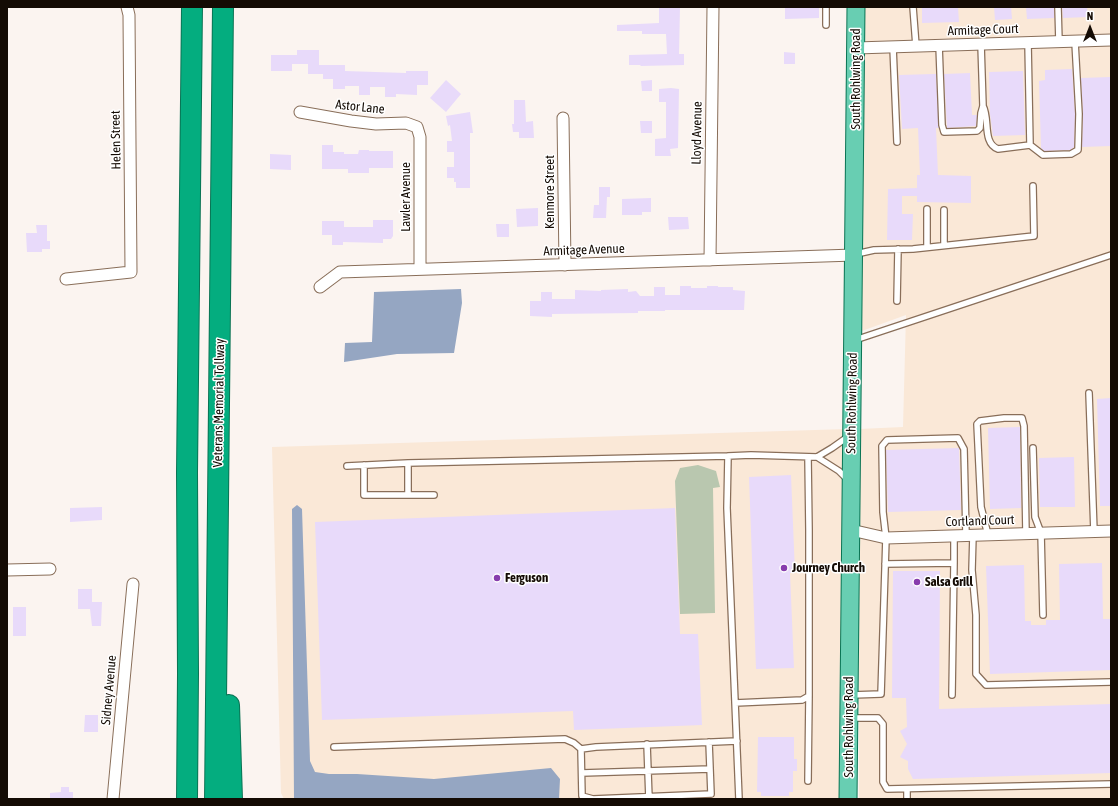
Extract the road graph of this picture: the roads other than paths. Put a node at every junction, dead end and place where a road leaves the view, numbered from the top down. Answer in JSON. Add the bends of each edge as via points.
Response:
{"nodes":[{"id":1,"x":127,"y":7,"type":"edge"},
{"id":2,"x":192,"y":7,"type":"edge"},
{"id":3,"x":223,"y":7,"type":"edge"},
{"id":4,"x":713,"y":7,"type":"edge"},
{"id":5,"x":826,"y":7,"type":"edge"},
{"id":6,"x":830,"y":7,"type":"edge"},
{"id":7,"x":856,"y":7,"type":"edge"},
{"id":8,"x":913,"y":7,"type":"edge"},
{"id":9,"x":1058,"y":7,"type":"edge"},
{"id":10,"x":826,"y":25,"type":"dead end"},
{"id":11,"x":1111,"y":40,"type":"edge"},
{"id":12,"x":1059,"y":42,"type":"junction"},
{"id":13,"x":1075,"y":42,"type":"junction"},
{"id":14,"x":1028,"y":43,"type":"junction"},
{"id":15,"x":981,"y":44,"type":"junction"},
{"id":16,"x":939,"y":45,"type":"junction"},
{"id":17,"x":916,"y":46,"type":"junction"},
{"id":18,"x":893,"y":47,"type":"junction"},
{"id":19,"x":856,"y":48,"type":"junction"},
{"id":20,"x":983,"y":106,"type":"junction"},
{"id":21,"x":300,"y":112,"type":"dead end"},
{"id":22,"x":563,"y":118,"type":"dead end"},
{"id":23,"x":418,"y":127,"type":"joint"},
{"id":24,"x":898,"y":142,"type":"dead end"},
{"id":25,"x":1030,"y":145,"type":"junction"},
{"id":26,"x":1033,"y":186,"type":"dead end"},
{"id":27,"x":928,"y":208,"type":"dead end"},
{"id":28,"x":944,"y":210,"type":"dead end"},
{"id":29,"x":944,"y":245,"type":"junction"},
{"id":30,"x":927,"y":247,"type":"junction"},
{"id":31,"x":898,"y":249,"type":"junction"},
{"id":32,"x":854,"y":255,"type":"junction"},
{"id":33,"x":1111,"y":255,"type":"edge"},
{"id":34,"x":710,"y":260,"type":"junction"},
{"id":35,"x":565,"y":265,"type":"junction"},
{"id":36,"x":420,"y":269,"type":"junction"},
{"id":37,"x":66,"y":279,"type":"dead end"},
{"id":38,"x":320,"y":287,"type":"dead end"},
{"id":39,"x":897,"y":301,"type":"dead end"},
{"id":40,"x":853,"y":341,"type":"junction"},
{"id":41,"x":1089,"y":393,"type":"dead end"},
{"id":42,"x":852,"y":433,"type":"junction"},
{"id":43,"x":1033,"y":448,"type":"dead end"},
{"id":44,"x":728,"y":456,"type":"junction"},
{"id":45,"x":808,"y":457,"type":"junction"},
{"id":46,"x":817,"y":457,"type":"junction"},
{"id":47,"x":408,"y":463,"type":"junction"},
{"id":48,"x":364,"y":465,"type":"junction"},
{"id":49,"x":347,"y":466,"type":"dead end"},
{"id":50,"x":851,"y":484,"type":"junction"},
{"id":51,"x":408,"y":495,"type":"junction"},
{"id":52,"x":434,"y":495,"type":"dead end"},
{"id":53,"x":218,"y":503,"type":"junction"},
{"id":54,"x":851,"y":530,"type":"junction"},
{"id":55,"x":1111,"y":531,"type":"edge"},
{"id":56,"x":1094,"y":532,"type":"junction"},
{"id":57,"x":1026,"y":533,"type":"junction"},
{"id":58,"x":1041,"y":533,"type":"junction"},
{"id":59,"x":988,"y":534,"type":"junction"},
{"id":60,"x":970,"y":535,"type":"junction"},
{"id":61,"x":954,"y":536,"type":"junction"},
{"id":62,"x":886,"y":538,"type":"junction"},
{"id":63,"x":954,"y":563,"type":"junction"},
{"id":64,"x":885,"y":564,"type":"junction"},
{"id":65,"x":50,"y":569,"type":"dead end"},
{"id":66,"x":7,"y":570,"type":"edge"},
{"id":67,"x":133,"y":584,"type":"dead end"},
{"id":68,"x":1043,"y":615,"type":"dead end"},
{"id":69,"x":188,"y":674,"type":"junction"},
{"id":70,"x":1111,"y":682,"type":"edge"},
{"id":71,"x":849,"y":695,"type":"junction"},
{"id":72,"x":952,"y":695,"type":"dead end"},
{"id":73,"x":809,"y":696,"type":"junction"},
{"id":74,"x":735,"y":703,"type":"junction"},
{"id":75,"x":849,"y":718,"type":"junction"},
{"id":76,"x":737,"y":741,"type":"junction"},
{"id":77,"x":709,"y":742,"type":"junction"},
{"id":78,"x":647,"y":744,"type":"junction"},
{"id":79,"x":334,"y":747,"type":"dead end"},
{"id":80,"x":581,"y":749,"type":"junction"},
{"id":81,"x":710,"y":769,"type":"junction"},
{"id":82,"x":648,"y":771,"type":"junction"},
{"id":83,"x":582,"y":773,"type":"junction"},
{"id":84,"x":808,"y":781,"type":"dead end"},
{"id":85,"x":1111,"y":784,"type":"edge"},
{"id":86,"x":907,"y":789,"type":"junction"},
{"id":87,"x":649,"y":798,"type":"edge"},
{"id":88,"x":113,"y":799,"type":"edge"},
{"id":89,"x":174,"y":799,"type":"edge"},
{"id":90,"x":187,"y":799,"type":"edge"},
{"id":91,"x":215,"y":799,"type":"edge"},
{"id":92,"x":232,"y":799,"type":"edge"},
{"id":93,"x":739,"y":799,"type":"edge"},
{"id":94,"x":848,"y":799,"type":"edge"},
{"id":95,"x":907,"y":799,"type":"edge"}],
"edges":[{"from":1,"to":37,"type":"street","name":"Helen Street","via":[[131,272]]},
{"from":2,"to":69,"type":"highway","via":[[187,472]]},
{"from":3,"to":53,"type":"highway","name":"Veterans Memorial Tollway"},
{"from":4,"to":34,"type":"street","name":"Lloyd Avenue"},
{"from":5,"to":6,"type":"lane"},
{"from":5,"to":10,"type":"lane"},
{"from":7,"to":19,"type":"main road","name":"South Rohlwing Road"},
{"from":8,"to":17,"type":"lane"},
{"from":9,"to":12,"type":"lane"},
{"from":11,"to":13,"type":"street","name":"Armitage Court"},
{"from":12,"to":13,"type":"street","name":"Armitage Court"},
{"from":12,"to":14,"type":"street","name":"Armitage Court"},
{"from":13,"to":25,"type":"lane","via":[[1078,150],[1071,154],[1043,155]]},
{"from":14,"to":15,"type":"street","name":"Armitage Court"},
{"from":14,"to":25,"type":"lane"},
{"from":15,"to":16,"type":"street","name":"Armitage Court"},
{"from":15,"to":20,"type":"lane"},
{"from":16,"to":17,"type":"street","name":"Armitage Court"},
{"from":16,"to":20,"type":"lane","via":[[944,132],[977,131],[980,128]]},
{"from":17,"to":18,"type":"street","name":"Armitage Court"},
{"from":18,"to":19,"type":"street","name":"Armitage Court"},
{"from":18,"to":24,"type":"lane"},
{"from":19,"to":32,"type":"main road","name":"South Rohlwing Road"},
{"from":20,"to":25,"type":"lane","via":[[988,138],[993,147],[998,150]]},
{"from":21,"to":23,"type":"street","name":"Astor Lane","via":[[351,121],[376,124],[406,123]]},
{"from":22,"to":35,"type":"street","name":"Kenmore Street"},
{"from":23,"to":36,"type":"street","name":"Lawler Avenue"},
{"from":26,"to":29,"type":"lane","via":[[1034,236]]},
{"from":27,"to":30,"type":"lane"},
{"from":28,"to":29,"type":"lane"},
{"from":29,"to":30,"type":"lane"},
{"from":30,"to":31,"type":"lane"},
{"from":31,"to":32,"type":"lane","via":[[874,250]]},
{"from":31,"to":39,"type":"lane"},
{"from":32,"to":34,"type":"street","name":"Armitage Avenue"},
{"from":32,"to":40,"type":"main road","name":"South Rohlwing Road"},
{"from":33,"to":40,"type":"lane"},
{"from":34,"to":35,"type":"street","name":"Armitage Avenue"},
{"from":35,"to":36,"type":"street","name":"Armitage Avenue"},
{"from":36,"to":38,"type":"street","name":"Armitage Avenue","via":[[340,272]]},
{"from":40,"to":42,"type":"main road","name":"South Rohlwing Road"},
{"from":41,"to":56,"type":"lane"},
{"from":42,"to":46,"type":"lane"},
{"from":42,"to":50,"type":"main road","name":"South Rohlwing Road"},
{"from":43,"to":58,"type":"lane","via":[[1035,517]]},
{"from":44,"to":45,"type":"lane"},
{"from":44,"to":47,"type":"lane"},
{"from":44,"to":74,"type":"lane","via":[[727,508]]},
{"from":45,"to":46,"type":"lane"},
{"from":45,"to":73,"type":"lane"},
{"from":46,"to":50,"type":"lane","via":[[839,471]]},
{"from":47,"to":48,"type":"lane"},
{"from":47,"to":51,"type":"lane"},
{"from":48,"to":49,"type":"lane"},
{"from":48,"to":51,"type":"lane","via":[[364,495]]},
{"from":50,"to":54,"type":"main road","name":"South Rohlwing Road"},
{"from":51,"to":52,"type":"lane"},
{"from":53,"to":91,"type":"highway","name":"Veterans Memorial Tollway"},
{"from":53,"to":92,"type":"highway","via":[[227,644]]},
{"from":54,"to":62,"type":"street","name":"Cortland Court"},
{"from":54,"to":71,"type":"main road","name":"South Rohlwing Road"},
{"from":55,"to":56,"type":"street","name":"Cortland Court"},
{"from":56,"to":58,"type":"street","name":"Cortland Court"},
{"from":57,"to":58,"type":"street","name":"Cortland Court"},
{"from":57,"to":59,"type":"street","name":"Cortland Court"},
{"from":57,"to":59,"type":"lane","via":[[1024,426],[1022,418],[1004,418],[980,421],[977,424],[981,507]]},
{"from":58,"to":68,"type":"lane"},
{"from":59,"to":60,"type":"street","name":"Cortland Court"},
{"from":60,"to":61,"type":"street","name":"Cortland Court"},
{"from":60,"to":62,"type":"lane","via":[[964,449],[958,438],[887,440],[882,446]]},
{"from":60,"to":70,"type":"lane","via":[[976,615],[976,674],[986,685]]},
{"from":61,"to":62,"type":"street","name":"Cortland Court"},
{"from":61,"to":63,"type":"lane"},
{"from":62,"to":64,"type":"lane"},
{"from":63,"to":64,"type":"lane"},
{"from":63,"to":72,"type":"lane"},
{"from":64,"to":71,"type":"lane","via":[[882,694]]},
{"from":65,"to":66,"type":"street"},
{"from":67,"to":88,"type":"street","name":"Sidney Avenue"},
{"from":69,"to":89,"type":"highway"},
{"from":69,"to":90,"type":"highway"},
{"from":71,"to":75,"type":"main road","name":"South Rohlwing Road"},
{"from":73,"to":74,"type":"lane","via":[[802,700]]},
{"from":73,"to":84,"type":"lane"},
{"from":74,"to":76,"type":"lane"},
{"from":75,"to":86,"type":"lane","via":[[878,718],[883,724],[883,782],[887,789]]},
{"from":75,"to":94,"type":"main road","name":"South Rohlwing Road"},
{"from":76,"to":77,"type":"lane"},
{"from":76,"to":93,"type":"lane"},
{"from":77,"to":78,"type":"lane"},
{"from":77,"to":81,"type":"lane"},
{"from":78,"to":80,"type":"lane"},
{"from":78,"to":82,"type":"lane"},
{"from":79,"to":80,"type":"lane","via":[[565,739]]},
{"from":80,"to":83,"type":"lane"},
{"from":81,"to":82,"type":"lane"},
{"from":81,"to":87,"type":"lane","via":[[711,794]]},
{"from":82,"to":83,"type":"lane"},
{"from":82,"to":87,"type":"lane"},
{"from":83,"to":87,"type":"lane","via":[[582,796],[593,799]]},
{"from":85,"to":86,"type":"lane"},
{"from":86,"to":95,"type":"lane"}]}
